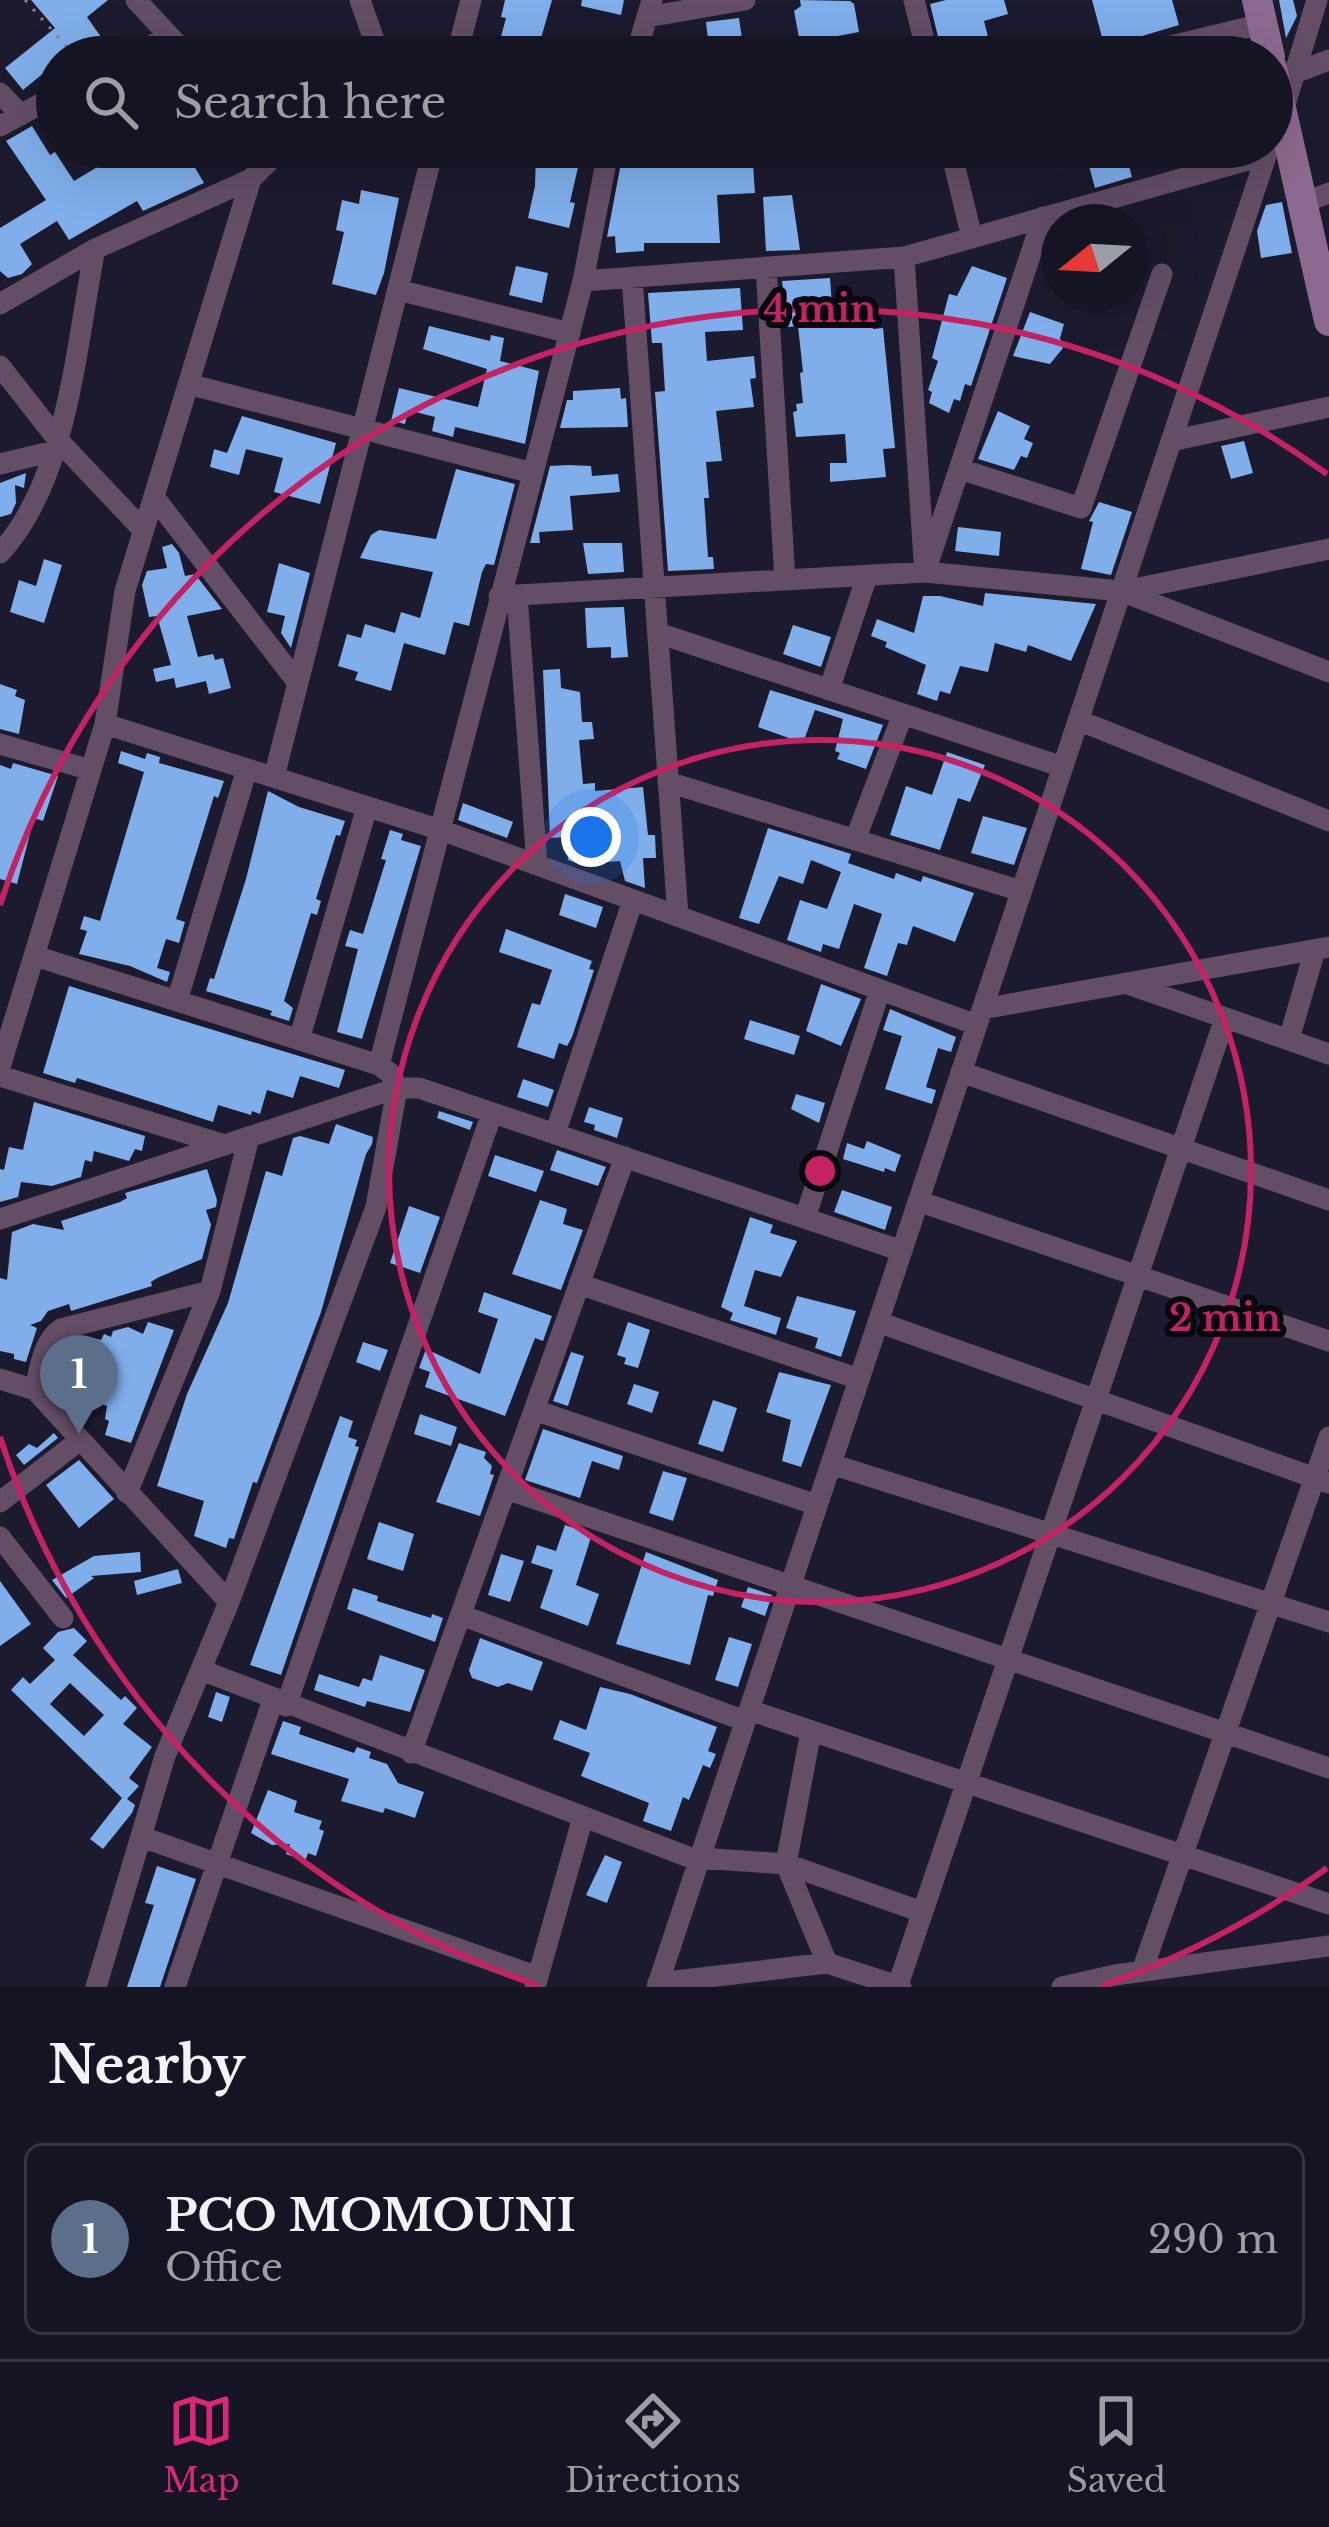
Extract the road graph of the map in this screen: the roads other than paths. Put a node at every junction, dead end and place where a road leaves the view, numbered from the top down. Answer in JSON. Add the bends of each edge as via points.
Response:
{"nodes":[{"id":1,"x":137,"y":0,"type":"edge"},
{"id":2,"x":360,"y":0,"type":"edge"},
{"id":3,"x":471,"y":0,"type":"edge"},
{"id":4,"x":746,"y":0,"type":"edge"},
{"id":5,"x":914,"y":0,"type":"edge"},
{"id":6,"x":1317,"y":0,"type":"edge"},
{"id":7,"x":649,"y":9,"type":"edge"},
{"id":8,"x":1259,"y":12,"type":"edge"},
{"id":9,"x":170,"y":36,"type":"edge"},
{"id":10,"x":373,"y":36,"type":"edge"},
{"id":11,"x":462,"y":36,"type":"edge"},
{"id":12,"x":923,"y":36,"type":"edge"},
{"id":13,"x":1188,"y":36,"type":"edge"},
{"id":14,"x":1293,"y":41,"type":"edge"},
{"id":15,"x":1329,"y":60,"type":"edge"},
{"id":16,"x":1293,"y":64,"type":"edge"},
{"id":17,"x":0,"y":93,"type":"edge"},
{"id":18,"x":36,"y":107,"type":"edge"},
{"id":19,"x":21,"y":115,"type":"junction"},
{"id":20,"x":0,"y":126,"type":"edge"},
{"id":21,"x":1293,"y":166,"type":"edge"},
{"id":22,"x":260,"y":168,"type":"edge"},
{"id":23,"x":429,"y":168,"type":"edge"},
{"id":24,"x":605,"y":168,"type":"edge"},
{"id":25,"x":955,"y":168,"type":"edge"},
{"id":26,"x":1189,"y":168,"type":"edge"},
{"id":27,"x":1263,"y":168,"type":"edge"},
{"id":28,"x":251,"y":179,"type":"junction"},
{"id":29,"x":1316,"y":198,"type":"edge"},
{"id":30,"x":1084,"y":204,"type":"edge"},
{"id":31,"x":1041,"y":219,"type":"edge"},
{"id":32,"x":1041,"y":224,"type":"edge"},
{"id":33,"x":972,"y":238,"type":"junction"},
{"id":34,"x":95,"y":249,"type":"junction"},
{"id":35,"x":904,"y":257,"type":"junction"},
{"id":36,"x":766,"y":267,"type":"junction"},
{"id":37,"x":1162,"y":274,"type":"dead end"},
{"id":38,"x":632,"y":278,"type":"junction"},
{"id":39,"x":583,"y":281,"type":"junction"},
{"id":40,"x":398,"y":290,"type":"junction"},
{"id":41,"x":0,"y":304,"type":"edge"},
{"id":42,"x":1329,"y":321,"type":"edge"},
{"id":43,"x":569,"y":333,"type":"junction"},
{"id":44,"x":0,"y":366,"type":"edge"},
{"id":45,"x":188,"y":384,"type":"junction"},
{"id":46,"x":1329,"y":407,"type":"edge"},
{"id":47,"x":362,"y":429,"type":"junction"},
{"id":48,"x":1171,"y":441,"type":"junction"},
{"id":49,"x":56,"y":445,"type":"junction"},
{"id":50,"x":0,"y":464,"type":"edge"},
{"id":51,"x":959,"y":469,"type":"junction"},
{"id":52,"x":533,"y":473,"type":"junction"},
{"id":53,"x":154,"y":497,"type":"junction"},
{"id":54,"x":143,"y":530,"type":"junction"},
{"id":55,"x":1329,"y":550,"type":"edge"},
{"id":56,"x":0,"y":554,"type":"edge"},
{"id":57,"x":925,"y":572,"type":"junction"},
{"id":58,"x":867,"y":575,"type":"junction"},
{"id":59,"x":785,"y":580,"type":"junction"},
{"id":60,"x":655,"y":588,"type":"junction"},
{"id":61,"x":1121,"y":591,"type":"junction"},
{"id":62,"x":508,"y":596,"type":"junction"},
{"id":63,"x":658,"y":633,"type":"junction"},
{"id":64,"x":1329,"y":672,"type":"edge"},
{"id":65,"x":298,"y":683,"type":"junction"},
{"id":66,"x":829,"y":690,"type":"junction"},
{"id":67,"x":903,"y":714,"type":"junction"},
{"id":68,"x":1078,"y":720,"type":"junction"},
{"id":69,"x":105,"y":724,"type":"junction"},
{"id":70,"x":0,"y":744,"type":"edge"},
{"id":71,"x":1063,"y":766,"type":"junction"},
{"id":72,"x":247,"y":769,"type":"junction"},
{"id":73,"x":92,"y":770,"type":"junction"},
{"id":74,"x":274,"y":777,"type":"junction"},
{"id":75,"x":668,"y":782,"type":"junction"},
{"id":76,"x":367,"y":807,"type":"junction"},
{"id":77,"x":1329,"y":820,"type":"edge"},
{"id":78,"x":441,"y":830,"type":"junction"},
{"id":79,"x":855,"y":840,"type":"junction"},
{"id":80,"x":537,"y":865,"type":"junction"},
{"id":81,"x":1021,"y":891,"type":"junction"},
{"id":82,"x":633,"y":900,"type":"junction"},
{"id":83,"x":678,"y":916,"type":"junction"},
{"id":84,"x":1322,"y":948,"type":"edge"},
{"id":85,"x":35,"y":956,"type":"junction"},
{"id":86,"x":1128,"y":984,"type":"junction"},
{"id":87,"x":880,"y":990,"type":"junction"},
{"id":88,"x":177,"y":1001,"type":"junction"},
{"id":89,"x":980,"y":1017,"type":"junction"},
{"id":90,"x":1225,"y":1018,"type":"junction"},
{"id":91,"x":1289,"y":1039,"type":"junction"},
{"id":92,"x":299,"y":1040,"type":"junction"},
{"id":93,"x":1329,"y":1054,"type":"edge"},
{"id":94,"x":380,"y":1065,"type":"junction"},
{"id":95,"x":0,"y":1071,"type":"edge"},
{"id":96,"x":961,"y":1072,"type":"junction"},
{"id":97,"x":397,"y":1088,"type":"junction"},
{"id":98,"x":492,"y":1113,"type":"junction"},
{"id":99,"x":555,"y":1134,"type":"junction"},
{"id":100,"x":249,"y":1137,"type":"junction"},
{"id":101,"x":225,"y":1145,"type":"junction"},
{"id":102,"x":1180,"y":1149,"type":"junction"},
{"id":103,"x":625,"y":1157,"type":"junction"},
{"id":104,"x":1329,"y":1200,"type":"edge"},
{"id":105,"x":918,"y":1201,"type":"junction"},
{"id":106,"x":805,"y":1218,"type":"junction"},
{"id":107,"x":0,"y":1219,"type":"edge"},
{"id":108,"x":902,"y":1251,"type":"junction"},
{"id":109,"x":1138,"y":1276,"type":"junction"},
{"id":110,"x":580,"y":1284,"type":"junction"},
{"id":111,"x":210,"y":1291,"type":"junction"},
{"id":112,"x":878,"y":1322,"type":"junction"},
{"id":113,"x":1329,"y":1341,"type":"edge"},
{"id":114,"x":0,"y":1379,"type":"edge"},
{"id":115,"x":859,"y":1379,"type":"junction"},
{"id":116,"x":35,"y":1390,"type":"junction"},
{"id":117,"x":1096,"y":1400,"type":"junction"},
{"id":118,"x":534,"y":1411,"type":"junction"},
{"id":119,"x":1329,"y":1437,"type":"edge"},
{"id":120,"x":80,"y":1440,"type":"junction"},
{"id":121,"x":831,"y":1464,"type":"junction"},
{"id":122,"x":1322,"y":1481,"type":"edge"},
{"id":123,"x":506,"y":1489,"type":"junction"},
{"id":124,"x":127,"y":1493,"type":"junction"},
{"id":125,"x":0,"y":1502,"type":"edge"},
{"id":126,"x":817,"y":1505,"type":"junction"},
{"id":127,"x":1050,"y":1533,"type":"junction"},
{"id":128,"x":0,"y":1538,"type":"edge"},
{"id":129,"x":790,"y":1586,"type":"junction"},
{"id":130,"x":229,"y":1603,"type":"junction"},
{"id":131,"x":1271,"y":1603,"type":"junction"},
{"id":132,"x":461,"y":1615,"type":"junction"},
{"id":133,"x":63,"y":1618,"type":"dead end"},
{"id":134,"x":1329,"y":1622,"type":"edge"},
{"id":135,"x":1008,"y":1659,"type":"junction"},
{"id":136,"x":201,"y":1670,"type":"junction"},
{"id":137,"x":280,"y":1703,"type":"junction"},
{"id":138,"x":747,"y":1716,"type":"junction"},
{"id":139,"x":812,"y":1731,"type":"junction"},
{"id":140,"x":1225,"y":1733,"type":"junction"},
{"id":141,"x":412,"y":1753,"type":"junction"},
{"id":142,"x":1329,"y":1768,"type":"edge"},
{"id":143,"x":966,"y":1783,"type":"junction"},
{"id":144,"x":583,"y":1817,"type":"junction"},
{"id":145,"x":142,"y":1837,"type":"junction"},
{"id":146,"x":1182,"y":1855,"type":"junction"},
{"id":147,"x":699,"y":1860,"type":"junction"},
{"id":148,"x":786,"y":1864,"type":"junction"},
{"id":149,"x":217,"y":1866,"type":"junction"},
{"id":150,"x":1329,"y":1904,"type":"edge"},
{"id":151,"x":922,"y":1912,"type":"junction"},
{"id":152,"x":1329,"y":1946,"type":"edge"},
{"id":153,"x":1142,"y":1971,"type":"junction"},
{"id":154,"x":833,"y":1972,"type":"edge"},
{"id":155,"x":1116,"y":1981,"type":"edge"},
{"id":156,"x":536,"y":1982,"type":"edge"},
{"id":157,"x":658,"y":1985,"type":"edge"},
{"id":158,"x":900,"y":1986,"type":"edge"},
{"id":159,"x":96,"y":1987,"type":"edge"},
{"id":160,"x":175,"y":1987,"type":"edge"},
{"id":161,"x":1062,"y":1987,"type":"edge"}],
"edges":[{"from":1,"to":9,"type":"street"},
{"from":2,"to":10,"type":"street"},
{"from":3,"to":11,"type":"street"},
{"from":4,"to":7,"type":"street"},
{"from":5,"to":12,"type":"street"},
{"from":6,"to":14,"type":"street"},
{"from":8,"to":13,"type":"street"},
{"from":15,"to":16,"type":"street"},
{"from":17,"to":19,"type":"street"},
{"from":18,"to":19,"type":"street"},
{"from":19,"to":20,"type":"street"},
{"from":21,"to":29,"type":"street"},
{"from":22,"to":28,"type":"street"},
{"from":23,"to":40,"type":"street"},
{"from":24,"to":39,"type":"street"},
{"from":25,"to":33,"type":"street"},
{"from":26,"to":30,"type":"street"},
{"from":27,"to":48,"type":"street"},
{"from":28,"to":34,"type":"street"},
{"from":28,"to":45,"type":"street"},
{"from":29,"to":42,"type":"street"},
{"from":31,"to":33,"type":"street"},
{"from":32,"to":51,"type":"street"},
{"from":33,"to":35,"type":"street"},
{"from":34,"to":41,"type":"street"},
{"from":34,"to":49,"type":"street"},
{"from":35,"to":36,"type":"street"},
{"from":35,"to":57,"type":"street"},
{"from":36,"to":38,"type":"street"},
{"from":36,"to":59,"type":"street"},
{"from":37,"to":51,"type":"street","via":[[1081,508]]},
{"from":38,"to":39,"type":"street"},
{"from":38,"to":60,"type":"street"},
{"from":39,"to":43,"type":"street"},
{"from":40,"to":43,"type":"street"},
{"from":40,"to":47,"type":"street"},
{"from":43,"to":52,"type":"street"},
{"from":44,"to":49,"type":"street"},
{"from":45,"to":47,"type":"street"},
{"from":45,"to":53,"type":"street"},
{"from":46,"to":48,"type":"street"},
{"from":47,"to":52,"type":"street"},
{"from":47,"to":65,"type":"street"},
{"from":48,"to":61,"type":"street"},
{"from":49,"to":50,"type":"street"},
{"from":49,"to":54,"type":"street"},
{"from":49,"to":56,"type":"street","via":[[24,524]]},
{"from":51,"to":57,"type":"street"},
{"from":52,"to":62,"type":"street"},
{"from":53,"to":54,"type":"street"},
{"from":53,"to":65,"type":"street"},
{"from":54,"to":69,"type":"street"},
{"from":55,"to":61,"type":"street"},
{"from":57,"to":58,"type":"street"},
{"from":57,"to":61,"type":"street"},
{"from":58,"to":59,"type":"street"},
{"from":58,"to":66,"type":"street"},
{"from":59,"to":60,"type":"street"},
{"from":60,"to":62,"type":"street"},
{"from":60,"to":63,"type":"street"},
{"from":61,"to":64,"type":"street"},
{"from":61,"to":68,"type":"street"},
{"from":62,"to":78,"type":"street"},
{"from":62,"to":80,"type":"street"},
{"from":63,"to":66,"type":"street"},
{"from":63,"to":75,"type":"street"},
{"from":65,"to":74,"type":"street"},
{"from":66,"to":67,"type":"street"},
{"from":67,"to":71,"type":"street"},
{"from":67,"to":79,"type":"street"},
{"from":68,"to":71,"type":"street"},
{"from":68,"to":77,"type":"street"},
{"from":69,"to":72,"type":"street"},
{"from":69,"to":73,"type":"street"},
{"from":70,"to":73,"type":"street"},
{"from":71,"to":81,"type":"street"},
{"from":72,"to":74,"type":"street"},
{"from":72,"to":88,"type":"street"},
{"from":73,"to":85,"type":"street"},
{"from":74,"to":76,"type":"street"},
{"from":75,"to":79,"type":"street"},
{"from":75,"to":83,"type":"street"},
{"from":76,"to":78,"type":"street"},
{"from":76,"to":92,"type":"street"},
{"from":78,"to":80,"type":"street"},
{"from":78,"to":94,"type":"street"},
{"from":79,"to":81,"type":"street"},
{"from":80,"to":82,"type":"street"},
{"from":81,"to":89,"type":"street"},
{"from":82,"to":83,"type":"street"},
{"from":82,"to":99,"type":"street"},
{"from":83,"to":87,"type":"street"},
{"from":84,"to":86,"type":"street"},
{"from":84,"to":91,"type":"street"},
{"from":85,"to":88,"type":"street"},
{"from":85,"to":95,"type":"street"},
{"from":86,"to":89,"type":"street"},
{"from":86,"to":90,"type":"street"},
{"from":87,"to":89,"type":"street"},
{"from":87,"to":106,"type":"street"},
{"from":88,"to":92,"type":"street"},
{"from":89,"to":96,"type":"street"},
{"from":90,"to":91,"type":"street"},
{"from":90,"to":102,"type":"street"},
{"from":91,"to":93,"type":"street"},
{"from":92,"to":94,"type":"street"},
{"from":94,"to":97,"type":"street"},
{"from":95,"to":101,"type":"street"},
{"from":96,"to":102,"type":"street"},
{"from":96,"to":105,"type":"street"},
{"from":97,"to":98,"type":"street"},
{"from":97,"to":100,"type":"street"},
{"from":97,"to":130,"type":"street","via":[[376,1207]]},
{"from":98,"to":99,"type":"street"},
{"from":98,"to":137,"type":"street"},
{"from":99,"to":103,"type":"street"},
{"from":100,"to":101,"type":"street"},
{"from":100,"to":111,"type":"street"},
{"from":101,"to":107,"type":"street"},
{"from":102,"to":104,"type":"street"},
{"from":102,"to":109,"type":"street"},
{"from":103,"to":106,"type":"street"},
{"from":103,"to":110,"type":"street"},
{"from":105,"to":108,"type":"street"},
{"from":105,"to":109,"type":"street"},
{"from":106,"to":108,"type":"street"},
{"from":108,"to":112,"type":"street"},
{"from":109,"to":113,"type":"street"},
{"from":109,"to":117,"type":"street"},
{"from":110,"to":115,"type":"street"},
{"from":110,"to":118,"type":"street"},
{"from":111,"to":116,"type":"street","via":[[61,1329],[51,1336]]},
{"from":111,"to":124,"type":"street"},
{"from":112,"to":115,"type":"street"},
{"from":112,"to":117,"type":"street"},
{"from":114,"to":116,"type":"street"},
{"from":115,"to":121,"type":"street"},
{"from":116,"to":120,"type":"street"},
{"from":117,"to":122,"type":"street"},
{"from":117,"to":127,"type":"street"},
{"from":118,"to":123,"type":"street"},
{"from":118,"to":126,"type":"street"},
{"from":119,"to":122,"type":"street"},
{"from":120,"to":124,"type":"street"},
{"from":120,"to":125,"type":"street"},
{"from":121,"to":126,"type":"street"},
{"from":121,"to":127,"type":"street"},
{"from":122,"to":131,"type":"street"},
{"from":123,"to":129,"type":"street"},
{"from":123,"to":132,"type":"street"},
{"from":124,"to":130,"type":"street"},
{"from":126,"to":129,"type":"street"},
{"from":127,"to":131,"type":"street"},
{"from":127,"to":135,"type":"street"},
{"from":128,"to":133,"type":"street"},
{"from":129,"to":135,"type":"street"},
{"from":129,"to":138,"type":"street"},
{"from":130,"to":136,"type":"street"},
{"from":131,"to":134,"type":"street"},
{"from":131,"to":140,"type":"street"},
{"from":132,"to":138,"type":"street"},
{"from":132,"to":141,"type":"street"},
{"from":135,"to":140,"type":"street"},
{"from":135,"to":143,"type":"street"},
{"from":136,"to":137,"type":"street"},
{"from":136,"to":145,"type":"street"},
{"from":137,"to":141,"type":"street"},
{"from":137,"to":149,"type":"street"},
{"from":138,"to":139,"type":"street"},
{"from":138,"to":147,"type":"street"},
{"from":139,"to":143,"type":"street"},
{"from":139,"to":148,"type":"street"},
{"from":140,"to":142,"type":"street"},
{"from":140,"to":146,"type":"street"},
{"from":141,"to":144,"type":"street"},
{"from":143,"to":146,"type":"street"},
{"from":143,"to":151,"type":"street"},
{"from":144,"to":147,"type":"street"},
{"from":144,"to":156,"type":"street"},
{"from":145,"to":149,"type":"street"},
{"from":145,"to":159,"type":"street"},
{"from":146,"to":150,"type":"street"},
{"from":146,"to":153,"type":"street"},
{"from":147,"to":148,"type":"street"},
{"from":147,"to":157,"type":"street"},
{"from":148,"to":151,"type":"street"},
{"from":148,"to":154,"type":"street"},
{"from":149,"to":156,"type":"street"},
{"from":149,"to":160,"type":"street"},
{"from":151,"to":158,"type":"street"},
{"from":152,"to":153,"type":"street"},
{"from":153,"to":155,"type":"street"},
{"from":154,"to":157,"type":"street"},
{"from":154,"to":158,"type":"street"},
{"from":155,"to":161,"type":"street"}]}
